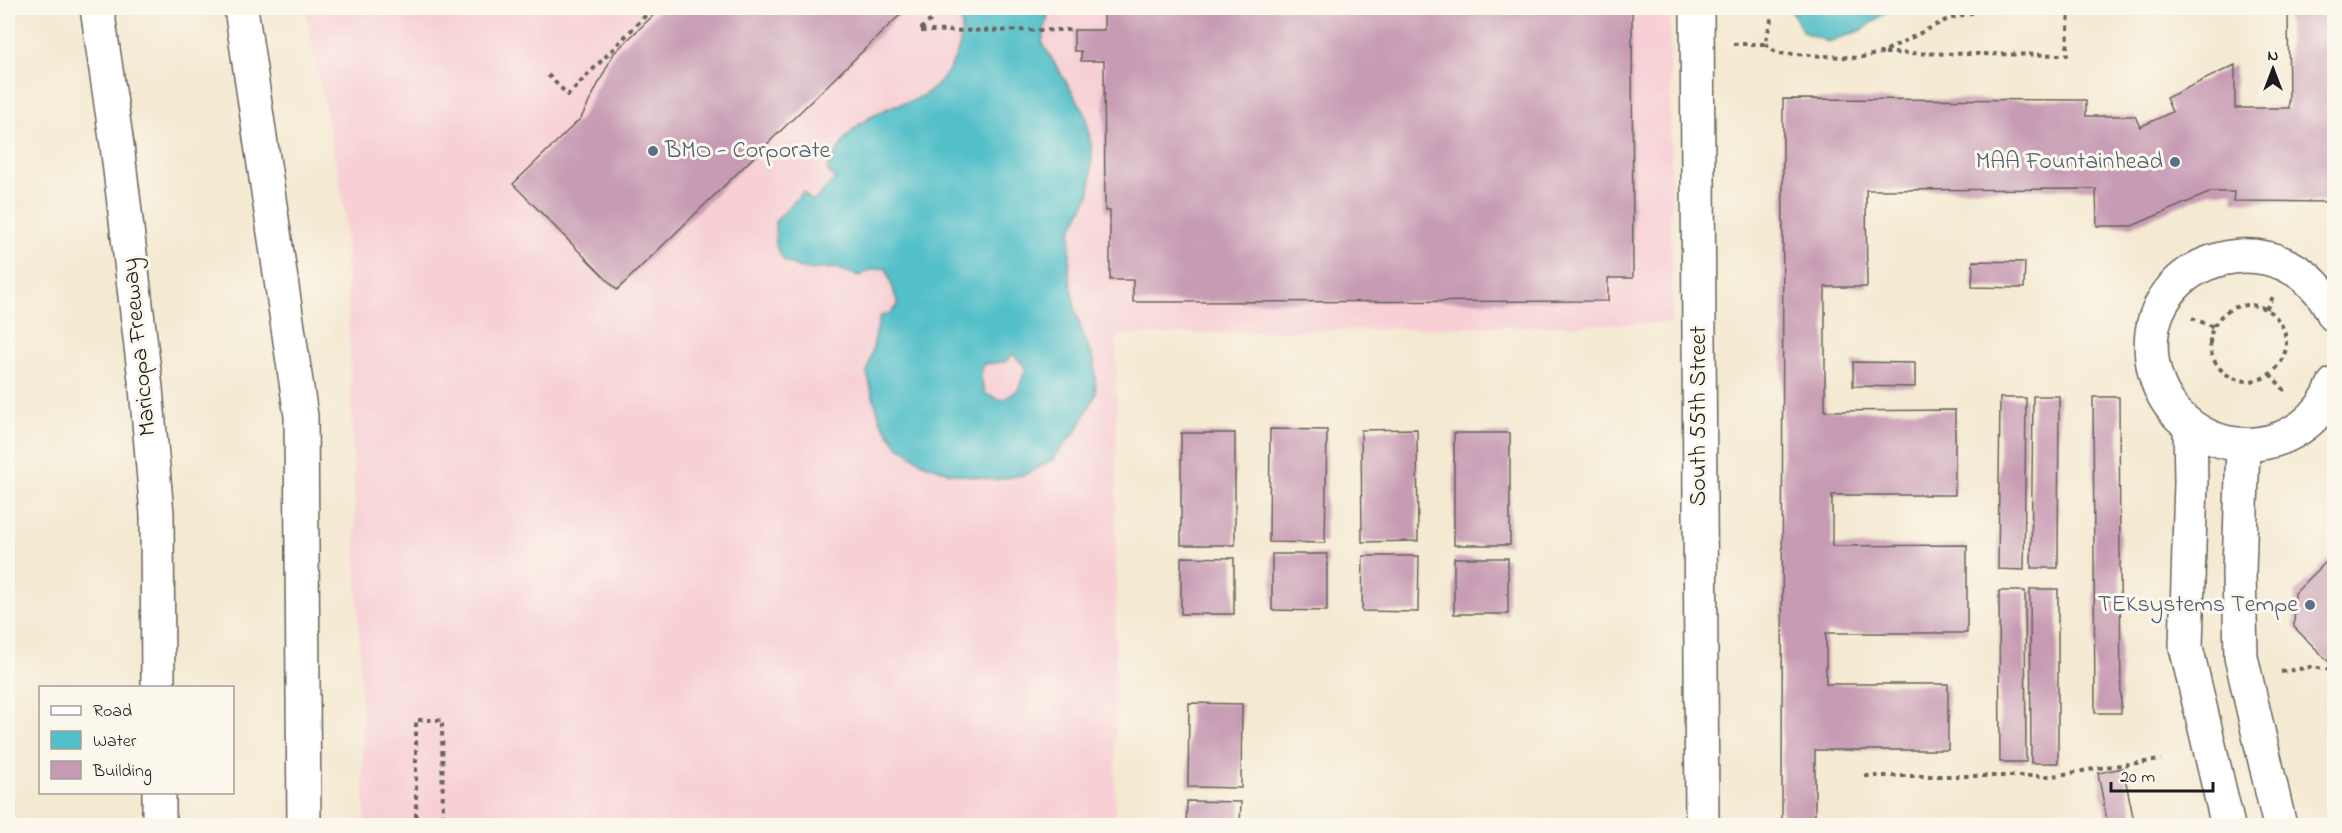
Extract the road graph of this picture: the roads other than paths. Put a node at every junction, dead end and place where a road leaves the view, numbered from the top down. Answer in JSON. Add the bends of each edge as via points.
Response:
{"nodes":[{"id":1,"x":97,"y":8,"type":"edge"},
{"id":2,"x":241,"y":8,"type":"edge"},
{"id":3,"x":1697,"y":8,"type":"edge"},
{"id":4,"x":2332,"y":305,"type":"edge"},
{"id":5,"x":2334,"y":384,"type":"edge"},
{"id":6,"x":2190,"y":427,"type":"junction"},
{"id":7,"x":2243,"y":445,"type":"junction"},
{"id":8,"x":158,"y":686,"type":"edge"},
{"id":9,"x":159,"y":794,"type":"edge"},
{"id":10,"x":159,"y":825,"type":"edge"},
{"id":11,"x":304,"y":825,"type":"edge"},
{"id":12,"x":1702,"y":825,"type":"edge"},
{"id":13,"x":2228,"y":825,"type":"edge"},
{"id":14,"x":2280,"y":825,"type":"edge"}],
"edges":[{"from":1,"to":8,"type":"main road","name":"Maricopa Freeway","via":[[133,270],[151,445],[157,514]]},
{"from":2,"to":11,"type":"main road","via":[[301,416]]},
{"from":3,"to":12,"type":"main road","name":"South 55th Street"},
{"from":4,"to":6,"type":"main road","via":[[2311,280],[2290,265],[2268,257],[2221,258],[2200,266],[2181,280],[2161,305],[2151,347],[2154,378],[2169,405]]},
{"from":5,"to":7,"type":"main road","via":[[2313,418],[2293,433],[2269,442]]},
{"from":6,"to":7,"type":"main road","via":[[2215,440]]},
{"from":6,"to":13,"type":"main road","via":[[2186,647]]},
{"from":7,"to":14,"type":"main road","via":[[2241,657]]},
{"from":9,"to":10,"type":"main road"}]}
